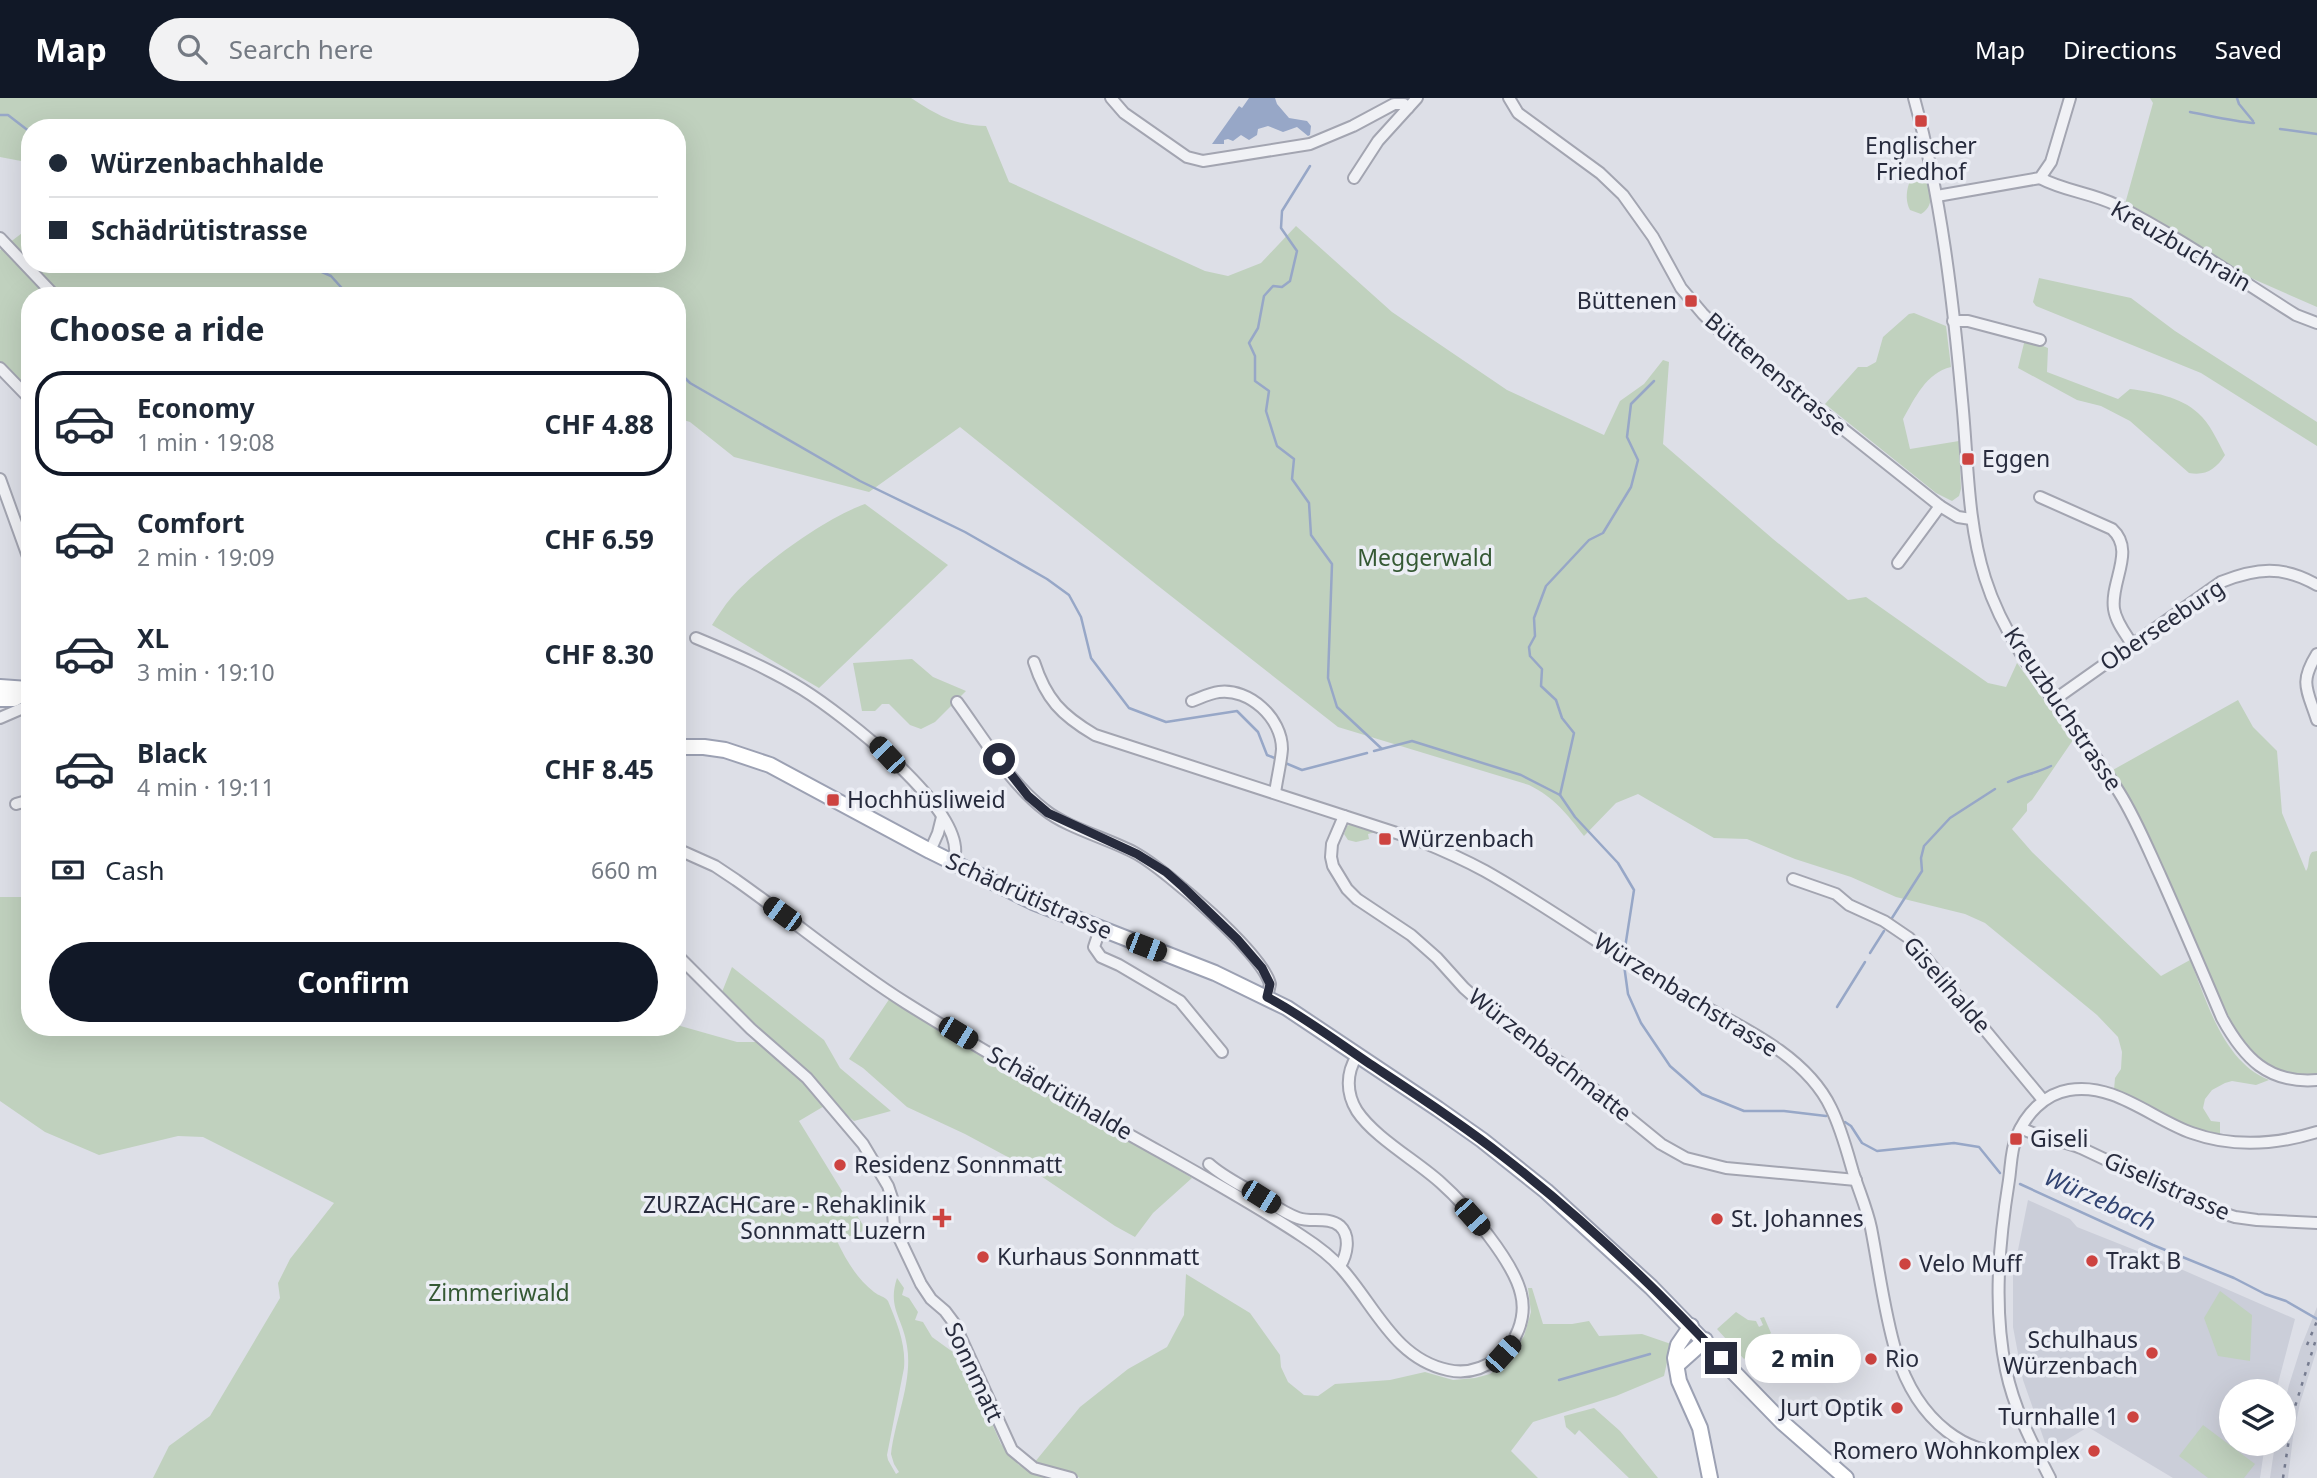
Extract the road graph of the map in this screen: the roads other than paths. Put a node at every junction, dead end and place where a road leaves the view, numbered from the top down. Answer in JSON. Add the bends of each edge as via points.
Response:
{"nodes":[{"id":1,"x":1111,"y":98,"type":"edge"},
{"id":2,"x":1417,"y":98,"type":"edge"},
{"id":3,"x":1509,"y":98,"type":"edge"},
{"id":4,"x":1914,"y":98,"type":"edge"},
{"id":5,"x":2070,"y":98,"type":"edge"},
{"id":6,"x":1408,"y":108,"type":"junction"},
{"id":7,"x":1354,"y":178,"type":"dead end"},
{"id":8,"x":2040,"y":178,"type":"junction"},
{"id":9,"x":1937,"y":195,"type":"junction"},
{"id":10,"x":0,"y":238,"type":"edge"},
{"id":11,"x":21,"y":260,"type":"edge"},
{"id":12,"x":33,"y":273,"type":"edge"},
{"id":13,"x":46,"y":287,"type":"edge"},
{"id":14,"x":1953,"y":321,"type":"junction"},
{"id":15,"x":2317,"y":323,"type":"edge"},
{"id":16,"x":2040,"y":340,"type":"dead end"},
{"id":17,"x":0,"y":368,"type":"edge"},
{"id":18,"x":21,"y":390,"type":"edge"},
{"id":19,"x":0,"y":479,"type":"edge"},
{"id":20,"x":2040,"y":497,"type":"dead end"},
{"id":21,"x":1940,"y":506,"type":"junction"},
{"id":22,"x":1971,"y":519,"type":"junction"},
{"id":23,"x":21,"y":537,"type":"edge"},
{"id":24,"x":1898,"y":563,"type":"dead end"},
{"id":25,"x":2317,"y":585,"type":"edge"},
{"id":26,"x":696,"y":638,"type":"dead end"},
{"id":27,"x":2132,"y":644,"type":"junction"},
{"id":28,"x":2317,"y":654,"type":"edge"},
{"id":29,"x":1034,"y":662,"type":"dead end"},
{"id":30,"x":0,"y":687,"type":"edge"},
{"id":31,"x":21,"y":689,"type":"edge"},
{"id":32,"x":21,"y":695,"type":"edge"},
{"id":33,"x":0,"y":699,"type":"edge"},
{"id":34,"x":1192,"y":701,"type":"dead end"},
{"id":35,"x":2054,"y":701,"type":"junction"},
{"id":36,"x":957,"y":702,"type":"dead end"},
{"id":37,"x":21,"y":709,"type":"edge"},
{"id":38,"x":0,"y":718,"type":"edge"},
{"id":39,"x":2317,"y":720,"type":"edge"},
{"id":40,"x":686,"y":747,"type":"edge"},
{"id":41,"x":1275,"y":793,"type":"junction"},
{"id":42,"x":21,"y":803,"type":"edge"},
{"id":43,"x":16,"y":804,"type":"dead end"},
{"id":44,"x":1344,"y":816,"type":"junction"},
{"id":45,"x":942,"y":817,"type":"junction"},
{"id":46,"x":930,"y":851,"type":"junction"},
{"id":47,"x":686,"y":853,"type":"edge"},
{"id":48,"x":953,"y":863,"type":"junction"},
{"id":49,"x":1793,"y":878,"type":"dead end"},
{"id":50,"x":1100,"y":929,"type":"junction"},
{"id":51,"x":686,"y":964,"type":"edge"},
{"id":52,"x":1267,"y":997,"type":"junction"},
{"id":53,"x":1222,"y":1052,"type":"dead end"},
{"id":54,"x":1357,"y":1056,"type":"junction"},
{"id":55,"x":2317,"y":1080,"type":"edge"},
{"id":56,"x":2043,"y":1100,"type":"junction"},
{"id":57,"x":2021,"y":1128,"type":"junction"},
{"id":58,"x":2317,"y":1132,"type":"edge"},
{"id":59,"x":1209,"y":1164,"type":"dead end"},
{"id":60,"x":1856,"y":1180,"type":"junction"},
{"id":61,"x":2317,"y":1223,"type":"edge"},
{"id":62,"x":1340,"y":1266,"type":"junction"},
{"id":63,"x":1690,"y":1326,"type":"junction"},
{"id":64,"x":1705,"y":1340,"type":"junction"},
{"id":65,"x":1677,"y":1366,"type":"junction"},
{"id":66,"x":2036,"y":1451,"type":"junction"},
{"id":67,"x":1071,"y":1478,"type":"edge"},
{"id":68,"x":1710,"y":1478,"type":"edge"},
{"id":69,"x":1846,"y":1478,"type":"edge"},
{"id":70,"x":2050,"y":1478,"type":"edge"}],
"edges":[{"from":1,"to":6,"type":"street","via":[[1187,157],[1203,161],[1310,144],[1394,104]]},
{"from":2,"to":6,"type":"street"},
{"from":3,"to":21,"type":"street","name":"Büttenenstrasse","via":[[1518,113],[1617,188],[1644,223],[1681,288],[1721,332]]},
{"from":4,"to":9,"type":"street","name":"Kreuzbuchstrasse"},
{"from":5,"to":8,"type":"street","via":[[2051,162]]},
{"from":6,"to":7,"type":"street","via":[[1378,141]]},
{"from":8,"to":9,"type":"street"},
{"from":8,"to":15,"type":"street","name":"Kreuzbuchrain","via":[[2113,204],[2168,233],[2296,315]]},
{"from":9,"to":14,"type":"street","name":"Kreuzbuchstrasse"},
{"from":10,"to":11,"type":"street"},
{"from":12,"to":13,"type":"street"},
{"from":14,"to":16,"type":"street"},
{"from":14,"to":22,"type":"street","name":"Kreuzbuchstrasse"},
{"from":17,"to":18,"type":"street"},
{"from":19,"to":23,"type":"street"},
{"from":20,"to":27,"type":"street","via":[[2119,535],[2123,550],[2114,612]]},
{"from":21,"to":22,"type":"street","name":"Büttenenstrasse"},
{"from":21,"to":24,"type":"street"},
{"from":22,"to":35,"type":"street","name":"Kreuzbuchstrasse","via":[[1993,601],[2024,660]]},
{"from":25,"to":27,"type":"street","name":"Oberseeburg","via":[[2281,571],[2238,575]]},
{"from":26,"to":45,"type":"street","via":[[754,663],[825,703],[876,743],[929,797]]},
{"from":27,"to":35,"type":"street","name":"Oberseeburg"},
{"from":28,"to":39,"type":"street","via":[[2305,678]]},
{"from":29,"to":41,"type":"street","name":"Würzenbachstrasse","via":[[1051,700],[1095,735]]},
{"from":30,"to":31,"type":"main road"},
{"from":32,"to":33,"type":"main road"},
{"from":34,"to":41,"type":"street","via":[[1234,692],[1256,702],[1269,715],[1282,746]]},
{"from":35,"to":55,"type":"street","name":"Kreuzbuchstrasse","via":[[2121,794],[2236,1042],[2253,1062],[2273,1074]]},
{"from":36,"to":52,"type":"street","via":[[1013,779],[1048,813],[1137,854],[1183,887],[1262,968],[1270,984]]},
{"from":37,"to":38,"type":"street"},
{"from":40,"to":46,"type":"main road","name":"Schädrütistrasse","via":[[725,750],[761,762]]},
{"from":41,"to":44,"type":"street","name":"Würzenbachstrasse"},
{"from":42,"to":43,"type":"street"},
{"from":44,"to":60,"type":"street","name":"Würzenbachstrasse","via":[[1418,840],[1485,871],[1788,1058],[1812,1079],[1831,1108]]},
{"from":44,"to":60,"type":"street","name":"Würzenbachmatte","via":[[1331,857],[1347,889],[1411,934],[1509,1028],[1564,1065],[1668,1149],[1726,1168]]},
{"from":45,"to":46,"type":"street"},
{"from":45,"to":48,"type":"street","via":[[955,842]]},
{"from":46,"to":48,"type":"main road","name":"Schädrütistrasse"},
{"from":47,"to":62,"type":"street","name":"Schädrütihalde","via":[[736,880],[903,1001],[1283,1223]]},
{"from":48,"to":50,"type":"main road","name":"Schädrütistrasse"},
{"from":49,"to":56,"type":"street","name":"Giselihalde","via":[[1836,894],[1909,938]]},
{"from":50,"to":52,"type":"main road","name":"Schädrütistrasse"},
{"from":50,"to":53,"type":"street","via":[[1094,944],[1098,955],[1176,998]]},
{"from":51,"to":67,"type":"street","name":"Sonnmatt","via":[[807,1078],[863,1144],[892,1198],[894,1227],[921,1284],[954,1323],[1012,1450],[1034,1468]]},
{"from":52,"to":54,"type":"main road","name":"Schädrütistrasse"},
{"from":54,"to":62,"type":"street","name":"Schädrütihalde","via":[[1348,1082],[1358,1112],[1374,1131],[1444,1186],[1486,1232],[1516,1279],[1522,1296],[1520,1326],[1512,1343],[1487,1366],[1456,1372],[1431,1366],[1386,1329]]},
{"from":54,"to":63,"type":"main road","name":"Schädrütistrasse","via":[[1503,1157],[1586,1226]]},
{"from":56,"to":57,"type":"street"},
{"from":56,"to":58,"type":"street","via":[[2070,1090],[2110,1093],[2190,1133],[2225,1142],[2266,1144]]},
{"from":57,"to":61,"type":"street","name":"Giselistrasse","via":[[2081,1148],[2210,1209],[2257,1220]]},
{"from":57,"to":66,"type":"street","via":[[2006,1197],[1999,1316],[2006,1370]]},
{"from":59,"to":62,"type":"street","via":[[1288,1214],[1336,1223],[1347,1237]]},
{"from":60,"to":66,"type":"street","name":"Würzenbachstrasse","via":[[1871,1227],[1897,1353],[1920,1400],[1951,1435],[1976,1448],[2003,1455]]},
{"from":63,"to":64,"type":"main road","name":"Schädrütistrasse"},
{"from":63,"to":65,"type":"main road","via":[[1678,1345]]},
{"from":64,"to":65,"type":"main road"},
{"from":64,"to":69,"type":"main road","name":"Schädrütistrasse","via":[[1783,1423]]},
{"from":65,"to":68,"type":"main road","via":[[1700,1428]]},
{"from":66,"to":70,"type":"street"}]}
